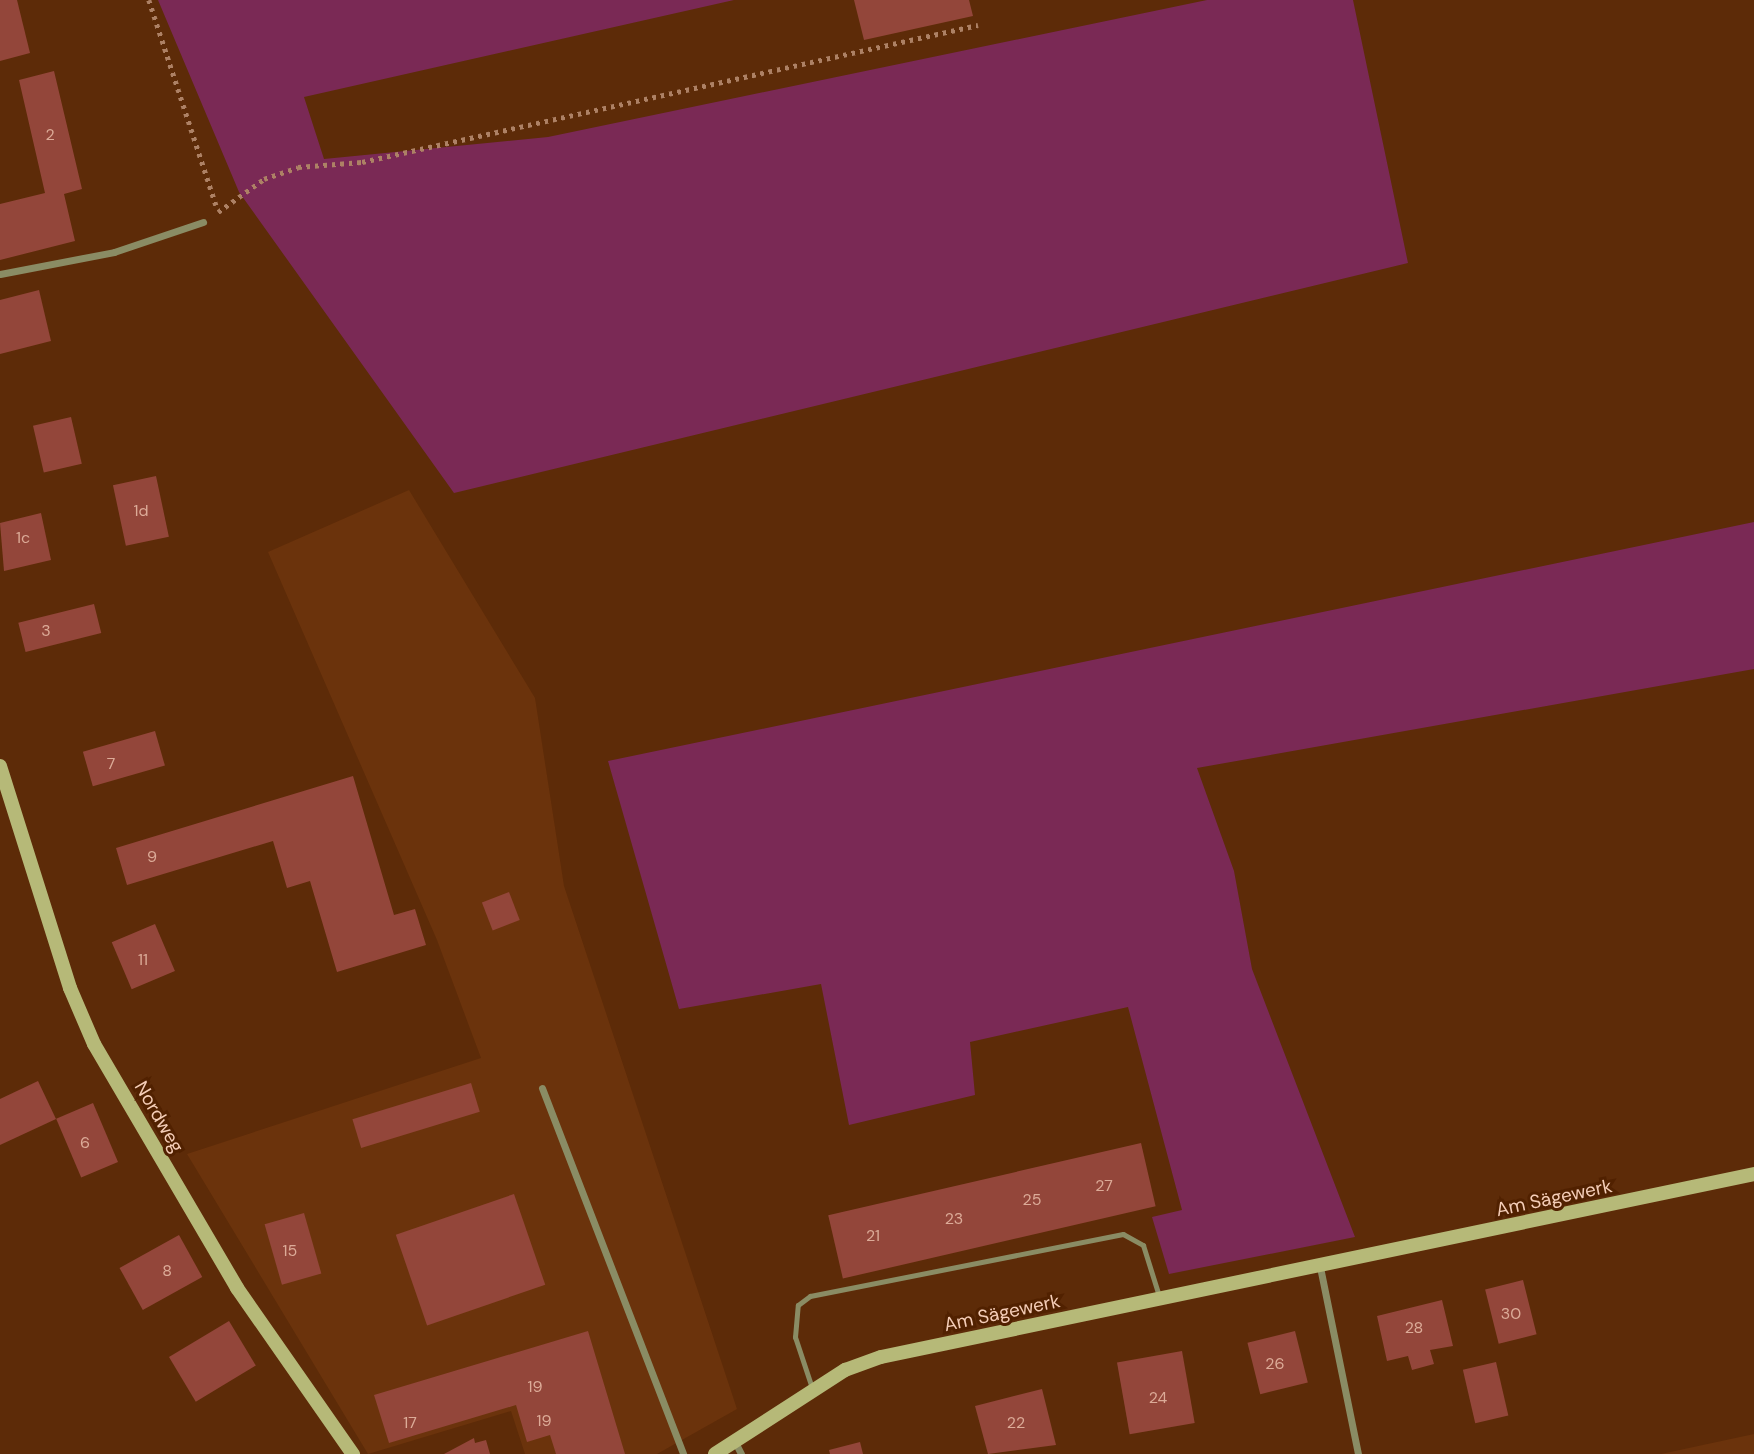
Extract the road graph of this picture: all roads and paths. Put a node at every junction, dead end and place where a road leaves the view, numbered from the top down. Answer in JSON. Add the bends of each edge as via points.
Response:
{"nodes":[{"id":1,"x":149,"y":0,"type":"edge"},
{"id":2,"x":978,"y":25,"type":"dead end"},
{"id":3,"x":203,"y":222,"type":"dead end"},
{"id":4,"x":0,"y":274,"type":"edge"},
{"id":5,"x":0,"y":766,"type":"edge"},
{"id":6,"x":542,"y":1088,"type":"dead end"},
{"id":7,"x":1754,"y":1174,"type":"edge"},
{"id":8,"x":1320,"y":1267,"type":"junction"},
{"id":9,"x":1160,"y":1300,"type":"junction"},
{"id":10,"x":813,"y":1391,"type":"junction"},
{"id":11,"x":738,"y":1448,"type":"edge"},
{"id":12,"x":353,"y":1454,"type":"edge"},
{"id":13,"x":683,"y":1454,"type":"edge"},
{"id":14,"x":715,"y":1454,"type":"edge"},
{"id":15,"x":1358,"y":1454,"type":"edge"}],
"edges":[{"from":1,"to":2,"type":"path","via":[[218,212],[264,179],[298,167],[362,162]]},
{"from":3,"to":4,"type":"street","via":[[114,252]]},
{"from":5,"to":12,"type":"street","name":"Nordweg","via":[[70,988],[94,1044],[237,1288]]},
{"from":6,"to":13,"type":"street"},
{"from":7,"to":8,"type":"street","name":"Am Sägewerk"},
{"from":8,"to":9,"type":"street","name":"Am Sägewerk"},
{"from":8,"to":15,"type":"street"},
{"from":9,"to":10,"type":"street","name":"Am Sägewerk","via":[[881,1357],[845,1370]]},
{"from":9,"to":10,"type":"lane","via":[[1143,1245],[1123,1234],[810,1296],[797,1305],[795,1337]]},
{"from":10,"to":11,"type":"street","name":"Am Sägewerk"},
{"from":11,"to":14,"type":"street","name":"Am Sägewerk"}]}
